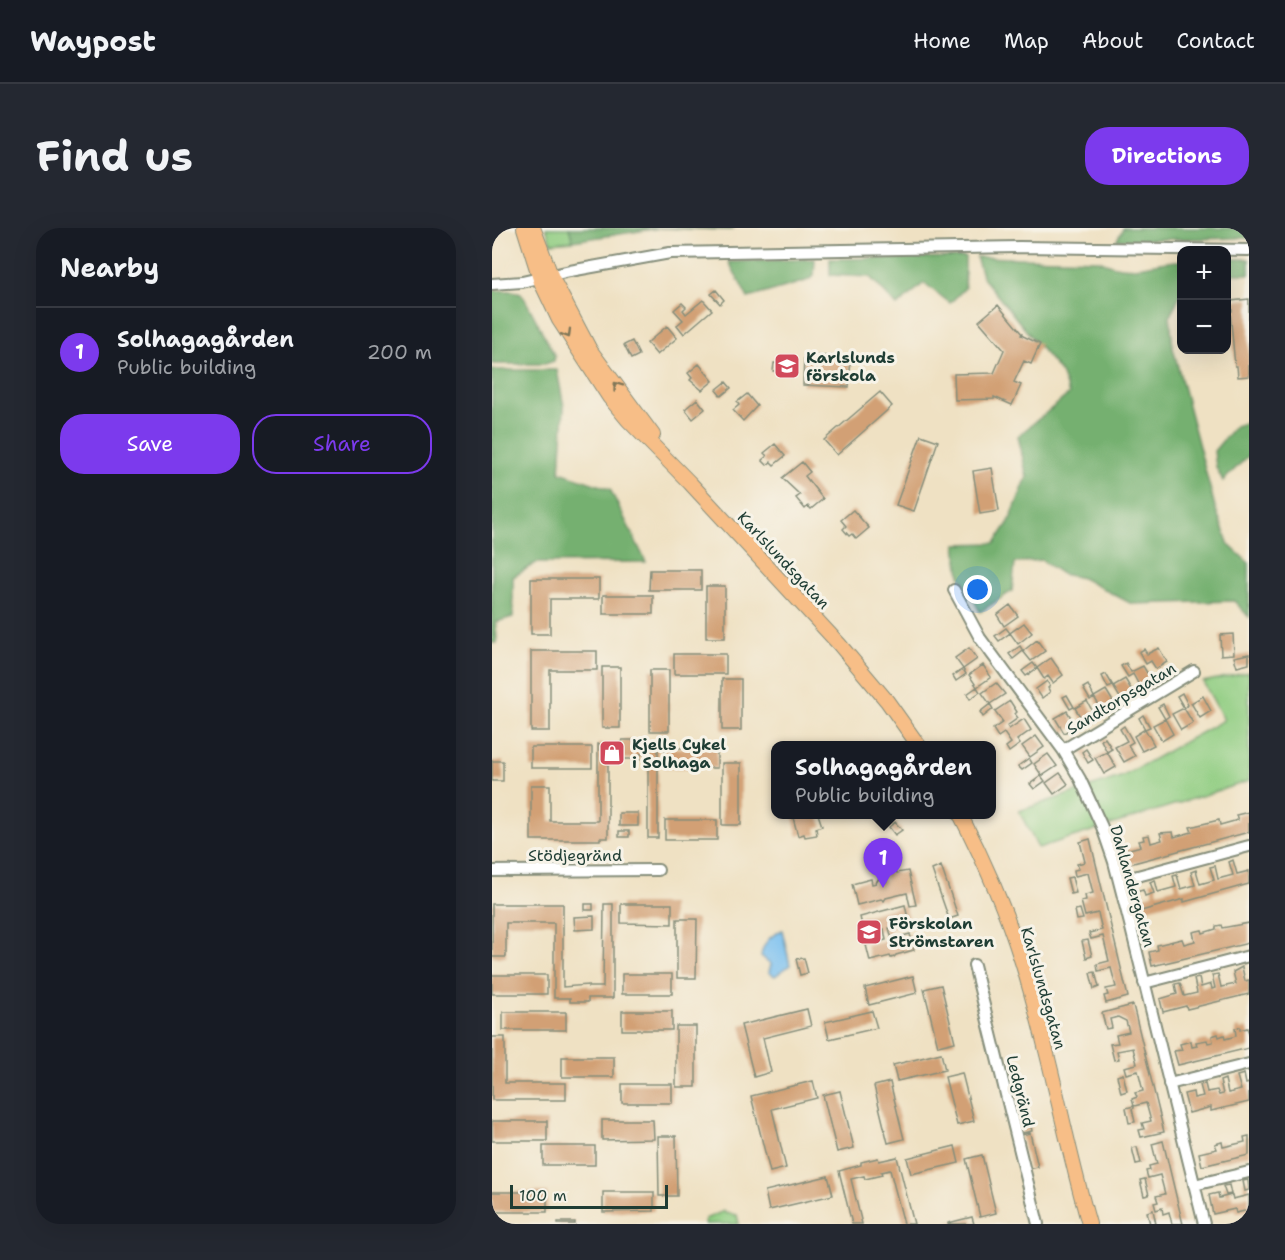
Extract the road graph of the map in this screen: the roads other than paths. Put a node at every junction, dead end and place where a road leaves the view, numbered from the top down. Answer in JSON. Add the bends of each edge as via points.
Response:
{"nodes":[{"id":1,"x":524,"y":228,"type":"edge"},
{"id":2,"x":533,"y":228,"type":"edge"},
{"id":3,"x":1249,"y":250,"type":"edge"},
{"id":4,"x":545,"y":277,"type":"junction"},
{"id":5,"x":492,"y":284,"type":"edge"},
{"id":6,"x":954,"y":590,"type":"dead end"},
{"id":7,"x":1194,"y":671,"type":"dead end"},
{"id":8,"x":915,"y":741,"type":"edge"},
{"id":9,"x":1063,"y":750,"type":"junction"},
{"id":10,"x":962,"y":819,"type":"edge"},
{"id":11,"x":1249,"y":846,"type":"edge"},
{"id":12,"x":658,"y":870,"type":"dead end"},
{"id":13,"x":492,"y":871,"type":"edge"},
{"id":14,"x":1119,"y":881,"type":"junction"},
{"id":15,"x":1249,"y":956,"type":"edge"},
{"id":16,"x":974,"y":965,"type":"dead end"},
{"id":17,"x":1144,"y":983,"type":"junction"},
{"id":18,"x":1249,"y":1064,"type":"edge"},
{"id":19,"x":1169,"y":1084,"type":"junction"},
{"id":20,"x":1249,"y":1172,"type":"edge"},
{"id":21,"x":1076,"y":1177,"type":"junction"},
{"id":22,"x":1194,"y":1185,"type":"junction"},
{"id":23,"x":1038,"y":1224,"type":"edge"},
{"id":24,"x":1083,"y":1224,"type":"edge"},
{"id":25,"x":1089,"y":1224,"type":"edge"},
{"id":26,"x":1204,"y":1224,"type":"edge"}],
"edges":[{"from":1,"to":4,"type":"main road","name":"Karlslundsgatan"},
{"from":2,"to":4,"type":"main road","name":"Karlslundsgatan"},
{"from":3,"to":4,"type":"street","via":[[1019,247],[670,253]]},
{"from":4,"to":5,"type":"street"},
{"from":4,"to":8,"type":"main road","name":"Karlslundsgatan","via":[[590,350],[690,483],[825,629],[887,701]]},
{"from":6,"to":9,"type":"street","name":"Dahlandergatan","via":[[980,638]]},
{"from":7,"to":9,"type":"street","name":"Sandtorpsgatan"},
{"from":9,"to":14,"type":"street","name":"Dahlandergatan","via":[[1102,827]]},
{"from":10,"to":21,"type":"main road","name":"Karlslundsgatan","via":[[988,872],[1023,964]]},
{"from":11,"to":14,"type":"street"},
{"from":12,"to":13,"type":"street","name":"Stödjegränd"},
{"from":14,"to":17,"type":"street","name":"Dahlandergatan"},
{"from":15,"to":17,"type":"street"},
{"from":16,"to":23,"type":"street","name":"Ledgränd"},
{"from":17,"to":19,"type":"street","name":"Dahlandergatan"},
{"from":18,"to":19,"type":"street"},
{"from":19,"to":22,"type":"street","name":"Dahlandergatan"},
{"from":20,"to":22,"type":"street"},
{"from":21,"to":24,"type":"main road","name":"Karlslundsgatan"},
{"from":21,"to":25,"type":"main road","name":"Karlslundsgatan"},
{"from":22,"to":26,"type":"street","name":"Dahlandergatan"}]}
